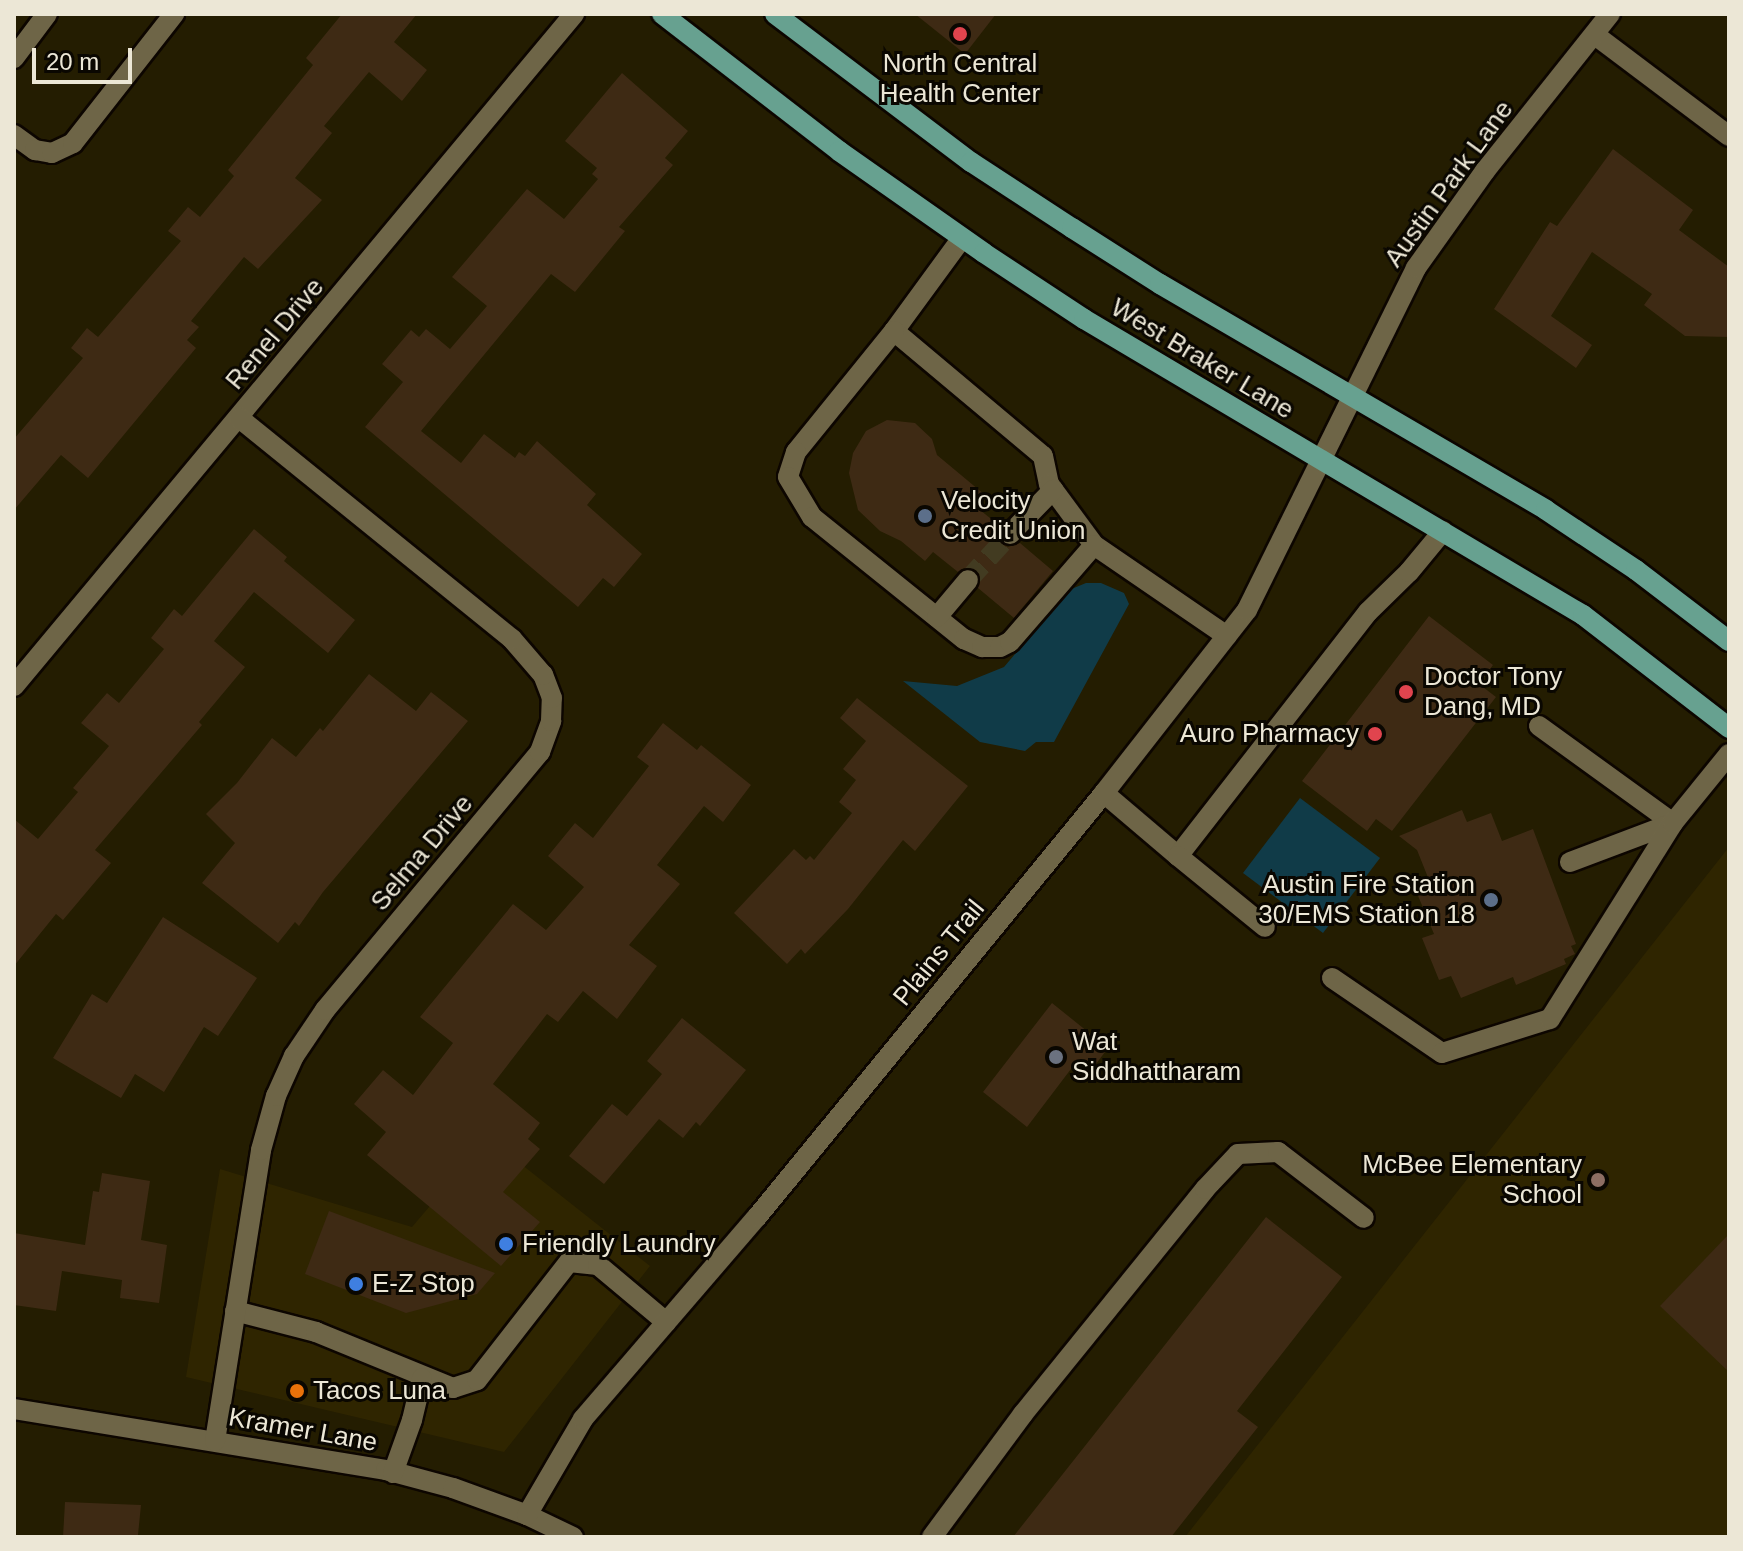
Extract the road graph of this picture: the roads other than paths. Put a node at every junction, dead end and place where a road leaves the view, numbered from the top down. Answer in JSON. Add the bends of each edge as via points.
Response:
{"nodes":[{"id":1,"x":47,"y":14,"type":"edge"},
{"id":2,"x":174,"y":14,"type":"edge"},
{"id":3,"x":574,"y":14,"type":"edge"},
{"id":4,"x":662,"y":14,"type":"edge"},
{"id":5,"x":775,"y":14,"type":"edge"},
{"id":6,"x":1610,"y":14,"type":"edge"},
{"id":7,"x":1595,"y":35,"type":"junction"},
{"id":8,"x":14,"y":58,"type":"edge"},
{"id":9,"x":14,"y":135,"type":"edge"},
{"id":10,"x":1729,"y":136,"type":"edge"},
{"id":11,"x":962,"y":238,"type":"junction"},
{"id":12,"x":894,"y":331,"type":"junction"},
{"id":13,"x":1351,"y":398,"type":"junction"},
{"id":14,"x":239,"y":418,"type":"junction"},
{"id":15,"x":1321,"y":461,"type":"junction"},
{"id":16,"x":1053,"y":490,"type":"junction"},
{"id":17,"x":1443,"y":531,"type":"junction"},
{"id":18,"x":1010,"y":534,"type":"tunnel mouth"},
{"id":19,"x":1094,"y":545,"type":"junction"},
{"id":20,"x":968,"y":580,"type":"tunnel mouth"},
{"id":21,"x":937,"y":617,"type":"junction"},
{"id":22,"x":1227,"y":636,"type":"junction"},
{"id":23,"x":1729,"y":641,"type":"edge"},
{"id":24,"x":14,"y":686,"type":"edge"},
{"id":25,"x":1539,"y":726,"type":"dead end"},
{"id":26,"x":1729,"y":728,"type":"edge"},
{"id":27,"x":1729,"y":754,"type":"edge"},
{"id":28,"x":1104,"y":793,"type":"junction"},
{"id":29,"x":1673,"y":823,"type":"junction"},
{"id":30,"x":1178,"y":856,"type":"junction"},
{"id":31,"x":1570,"y":862,"type":"dead end"},
{"id":32,"x":1265,"y":927,"type":"dead end"},
{"id":33,"x":1332,"y":978,"type":"dead end"},
{"id":34,"x":1364,"y":1218,"type":"dead end"},
{"id":35,"x":235,"y":1311,"type":"junction"},
{"id":36,"x":666,"y":1322,"type":"junction"},
{"id":37,"x":422,"y":1378,"type":"junction"},
{"id":38,"x":14,"y":1409,"type":"edge"},
{"id":39,"x":215,"y":1441,"type":"junction"},
{"id":40,"x":393,"y":1473,"type":"junction"},
{"id":41,"x":527,"y":1515,"type":"junction"},
{"id":42,"x":573,"y":1537,"type":"edge"},
{"id":43,"x":932,"y":1537,"type":"edge"}],
"edges":[{"from":1,"to":8,"type":"street"},
{"from":2,"to":9,"type":"street","via":[[73,143],[43,152]]},
{"from":3,"to":14,"type":"street","name":"Renel Drive"},
{"from":4,"to":11,"type":"main road","name":"West Braker Lane"},
{"from":5,"to":13,"type":"main road","name":"West Braker Lane","via":[[971,162]]},
{"from":6,"to":7,"type":"street","name":"Austin Park Lane"},
{"from":7,"to":10,"type":"street"},
{"from":7,"to":13,"type":"street","name":"Austin Park Lane","via":[[1485,171],[1416,268]]},
{"from":11,"to":12,"type":"street"},
{"from":11,"to":15,"type":"main road","name":"West Braker Lane","via":[[1084,319]]},
{"from":12,"to":16,"type":"street","via":[[1043,456]]},
{"from":12,"to":21,"type":"street","via":[[796,452],[788,477],[812,517]]},
{"from":13,"to":15,"type":"street","name":"Plains Trail"},
{"from":13,"to":23,"type":"main road","name":"West Braker Lane","via":[[1546,510]]},
{"from":14,"to":24,"type":"street","name":"Renel Drive"},
{"from":14,"to":35,"type":"street","name":"Selma Drive","via":[[512,639],[543,675],[552,698],[551,721],[540,752],[325,1010],[294,1056],[261,1150]]},
{"from":15,"to":17,"type":"main road","name":"West Braker Lane"},
{"from":15,"to":22,"type":"street","name":"Plains Trail","via":[[1247,610]]},
{"from":16,"to":18,"type":"street"},
{"from":16,"to":19,"type":"street"},
{"from":17,"to":26,"type":"main road","name":"West Braker Lane","via":[[1583,615]]},
{"from":17,"to":30,"type":"street","via":[[1368,612]]},
{"from":19,"to":21,"type":"street","via":[[1000,647],[964,639]]},
{"from":19,"to":22,"type":"street"},
{"from":20,"to":21,"type":"street"},
{"from":22,"to":28,"type":"street","name":"Plains Trail"},
{"from":25,"to":29,"type":"street"},
{"from":27,"to":29,"type":"street"},
{"from":28,"to":30,"type":"street"},
{"from":28,"to":36,"type":"street","name":"Plains Trail"},
{"from":29,"to":31,"type":"street"},
{"from":29,"to":33,"type":"street","via":[[1550,1019],[1442,1053]]},
{"from":30,"to":32,"type":"street"},
{"from":34,"to":43,"type":"street","via":[[1278,1152],[1238,1154],[1023,1414]]},
{"from":35,"to":37,"type":"street","via":[[316,1332]]},
{"from":35,"to":39,"type":"street","name":"Selma Drive"},
{"from":36,"to":37,"type":"street","via":[[598,1265],[569,1262],[477,1380],[453,1388]]},
{"from":36,"to":41,"type":"street","name":"Plains Trail","via":[[583,1419]]},
{"from":37,"to":40,"type":"street"},
{"from":38,"to":39,"type":"street","name":"Kramer Lane"},
{"from":39,"to":40,"type":"street","name":"Kramer Lane"},
{"from":40,"to":41,"type":"street","name":"Kramer Lane"},
{"from":41,"to":42,"type":"street","name":"Kramer Lane"}]}
